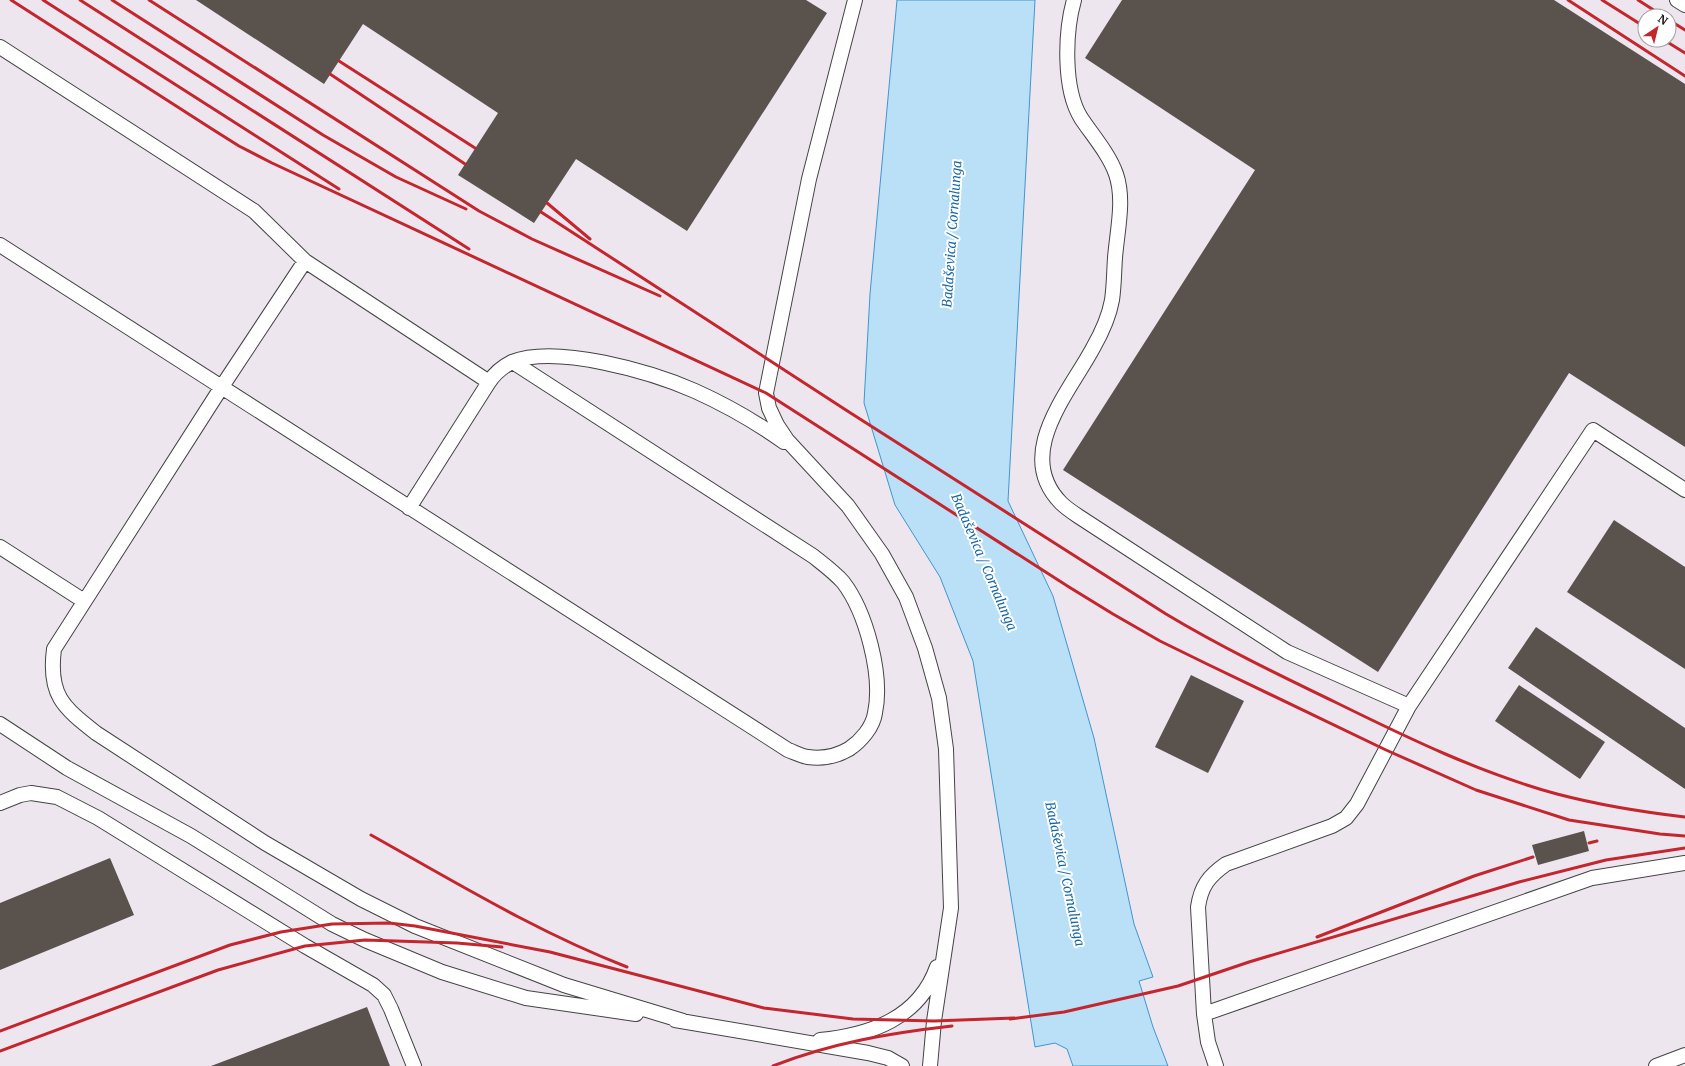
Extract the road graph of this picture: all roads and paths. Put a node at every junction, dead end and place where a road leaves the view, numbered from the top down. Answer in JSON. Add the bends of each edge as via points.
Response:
{"nodes":[{"id":1,"x":855,"y":0,"type":"edge"},
{"id":2,"x":1074,"y":0,"type":"edge"},
{"id":3,"x":1677,"y":0,"type":"edge"},
{"id":4,"x":1685,"y":5,"type":"edge"},
{"id":5,"x":0,"y":47,"type":"edge"},
{"id":6,"x":0,"y":245,"type":"edge"},
{"id":7,"x":304,"y":261,"type":"junction"},
{"id":8,"x":513,"y":362,"type":"junction"},
{"id":9,"x":489,"y":382,"type":"junction"},
{"id":10,"x":221,"y":388,"type":"junction"},
{"id":11,"x":799,"y":453,"type":"junction"},
{"id":12,"x":1685,"y":490,"type":"edge"},
{"id":13,"x":409,"y":508,"type":"junction"},
{"id":14,"x":0,"y":547,"type":"edge"},
{"id":15,"x":84,"y":601,"type":"junction"},
{"id":16,"x":1409,"y":706,"type":"junction"},
{"id":17,"x":0,"y":724,"type":"edge"},
{"id":18,"x":0,"y":803,"type":"edge"},
{"id":19,"x":1685,"y":863,"type":"edge"},
{"id":20,"x":945,"y":944,"type":"junction"},
{"id":21,"x":1204,"y":1014,"type":"junction"},
{"id":22,"x":683,"y":1021,"type":"junction"},
{"id":23,"x":802,"y":1041,"type":"junction"},
{"id":24,"x":1685,"y":1055,"type":"edge"},
{"id":25,"x":414,"y":1066,"type":"edge"},
{"id":26,"x":902,"y":1066,"type":"edge"},
{"id":27,"x":930,"y":1066,"type":"edge"},
{"id":28,"x":1216,"y":1066,"type":"edge"},
{"id":29,"x":1656,"y":1066,"type":"edge"}],
"edges":[{"from":1,"to":11,"type":"lane","via":[[809,179],[766,393],[769,408],[777,425]]},
{"from":2,"to":16,"type":"lane","via":[[1068,26],[1069,85],[1080,116],[1116,174],[1121,193],[1112,300],[1094,348],[1047,429],[1042,446],[1044,471],[1049,486],[1061,503],[1078,516],[1287,652]]},
{"from":3,"to":4,"type":"lane"},
{"from":5,"to":7,"type":"lane","via":[[254,211]]},
{"from":6,"to":10,"type":"lane"},
{"from":7,"to":9,"type":"lane"},
{"from":7,"to":10,"type":"lane"},
{"from":8,"to":9,"type":"lane","via":[[501,368]]},
{"from":8,"to":11,"type":"lane","via":[[538,356],[565,358],[609,364],[647,373],[719,403],[768,430]]},
{"from":8,"to":13,"type":"lane","via":[[812,556],[843,582],[867,629],[872,653],[877,696],[875,714],[869,730],[856,745],[825,758],[808,757],[788,750]]},
{"from":9,"to":13,"type":"lane"},
{"from":10,"to":13,"type":"lane"},
{"from":10,"to":15,"type":"lane"},
{"from":11,"to":20,"type":"lane","via":[[848,506],[882,554],[906,597],[925,648],[939,698],[946,749],[950,908]]},
{"from":12,"to":16,"type":"lane","via":[[1593,430]]},
{"from":14,"to":15,"type":"lane"},
{"from":15,"to":22,"type":"lane","via":[[54,649],[52,666],[54,685],[62,702],[96,733],[265,843],[361,899],[415,926],[564,985]]},
{"from":16,"to":21,"type":"lane","via":[[1357,804],[1346,818],[1332,826],[1226,864],[1206,881],[1199,894],[1198,907]]},
{"from":17,"to":22,"type":"lane","via":[[67,768],[191,836],[332,924],[400,956],[526,998]]},
{"from":18,"to":25,"type":"lane","via":[[32,793],[57,797],[98,818],[304,946],[372,985],[384,995]]},
{"from":19,"to":21,"type":"lane","via":[[1592,878]]},
{"from":20,"to":23,"type":"lane","via":[[933,978],[922,997],[908,1010],[888,1023],[867,1031]]},
{"from":20,"to":27,"type":"lane"},
{"from":21,"to":28,"type":"lane","via":[[1208,1042]]},
{"from":22,"to":23,"type":"lane"},
{"from":23,"to":26,"type":"lane","via":[[868,1053],[888,1058]]},
{"from":24,"to":29,"type":"lane"}]}
